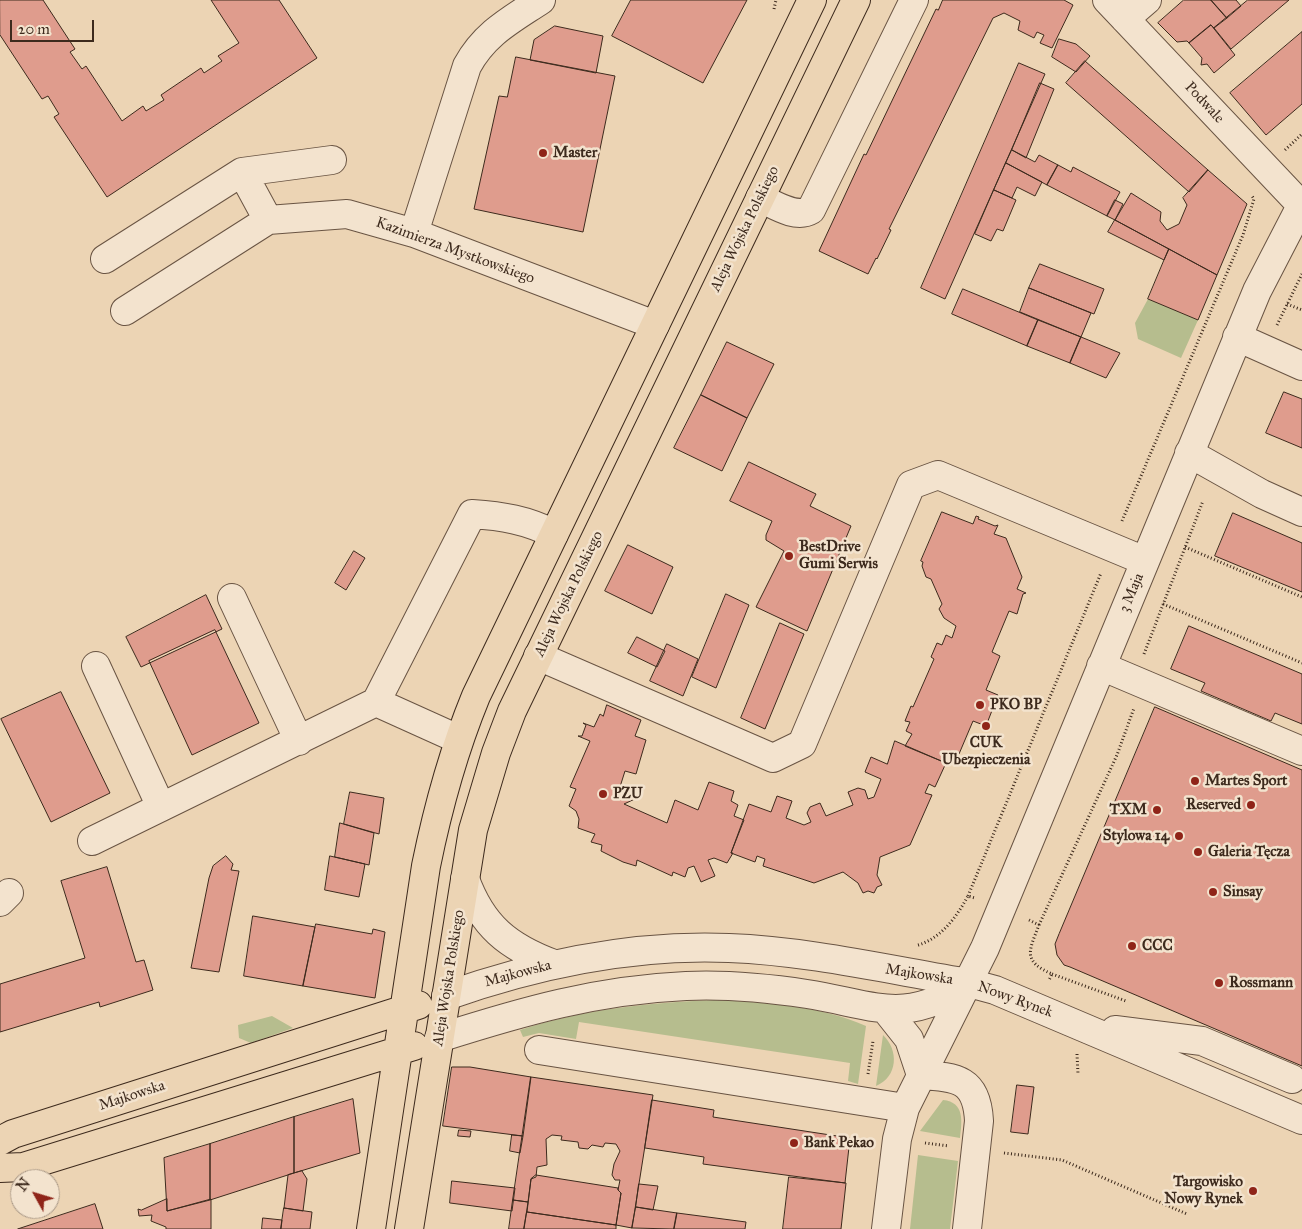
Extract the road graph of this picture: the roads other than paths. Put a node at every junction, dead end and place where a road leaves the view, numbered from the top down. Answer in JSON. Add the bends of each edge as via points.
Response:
{"nodes":[{"id":1,"x":541,"y":0,"type":"edge"},
{"id":2,"x":812,"y":0,"type":"edge"},
{"id":3,"x":856,"y":0,"type":"edge"},
{"id":4,"x":914,"y":0,"type":"edge"},
{"id":5,"x":1147,"y":0,"type":"edge"},
{"id":6,"x":1116,"y":10,"type":"edge"},
{"id":7,"x":332,"y":160,"type":"dead end"},
{"id":8,"x":242,"y":172,"type":"junction"},
{"id":9,"x":760,"y":198,"type":"junction"},
{"id":10,"x":1302,"y":206,"type":"edge"},
{"id":11,"x":268,"y":220,"type":"junction"},
{"id":12,"x":414,"y":233,"type":"junction"},
{"id":13,"x":105,"y":259,"type":"dead end"},
{"id":14,"x":125,"y":311,"type":"dead end"},
{"id":15,"x":655,"y":325,"type":"junction"},
{"id":16,"x":1237,"y":337,"type":"junction"},
{"id":17,"x":1302,"y":366,"type":"edge"},
{"id":18,"x":1189,"y":453,"type":"junction"},
{"id":19,"x":1302,"y":512,"type":"edge"},
{"id":20,"x":554,"y":534,"type":"junction"},
{"id":21,"x":1145,"y":561,"type":"junction"},
{"id":22,"x":232,"y":598,"type":"dead end"},
{"id":23,"x":538,"y":656,"type":"junction"},
{"id":24,"x":96,"y":666,"type":"dead end"},
{"id":25,"x":1101,"y":666,"type":"junction"},
{"id":26,"x":376,"y":702,"type":"junction"},
{"id":27,"x":458,"y":740,"type":"junction"},
{"id":28,"x":299,"y":741,"type":"junction"},
{"id":29,"x":1302,"y":751,"type":"edge"},
{"id":30,"x":162,"y":807,"type":"junction"},
{"id":31,"x":92,"y":841,"type":"dead end"},
{"id":32,"x":465,"y":879,"type":"junction"},
{"id":33,"x":554,"y":964,"type":"junction"},
{"id":34,"x":969,"y":983,"type":"junction"},
{"id":35,"x":446,"y":996,"type":"junction"},
{"id":36,"x":404,"y":1010,"type":"junction"},
{"id":37,"x":886,"y":1010,"type":"junction"},
{"id":38,"x":1082,"y":1026,"type":"junction"},
{"id":39,"x":439,"y":1038,"type":"junction"},
{"id":40,"x":539,"y":1050,"type":"dead end"},
{"id":41,"x":398,"y":1051,"type":"junction"},
{"id":42,"x":921,"y":1075,"type":"junction"},
{"id":43,"x":1292,"y":1079,"type":"dead end"},
{"id":44,"x":906,"y":1108,"type":"junction"},
{"id":45,"x":1302,"y":1120,"type":"edge"},
{"id":46,"x":0,"y":1141,"type":"edge"},
{"id":47,"x":0,"y":1168,"type":"edge"},
{"id":48,"x":371,"y":1229,"type":"edge"},
{"id":49,"x":409,"y":1229,"type":"edge"},
{"id":50,"x":886,"y":1229,"type":"edge"},
{"id":51,"x":967,"y":1229,"type":"edge"}],
"edges":[{"from":1,"to":12,"type":"street","via":[[494,31],[476,49],[467,66]]},
{"from":2,"to":15,"type":"main road"},
{"from":3,"to":9,"type":"main road","name":"Aleja Wojska Polskiego"},
{"from":4,"to":9,"type":"street","via":[[811,210],[797,214]]},
{"from":5,"to":6,"type":"street"},
{"from":6,"to":10,"type":"street","name":"Podwale"},
{"from":7,"to":8,"type":"street"},
{"from":8,"to":11,"type":"street"},
{"from":8,"to":13,"type":"street"},
{"from":9,"to":23,"type":"main road","name":"Aleja Wojska Polskiego"},
{"from":10,"to":16,"type":"street","name":"3 Maja","via":[[1271,260]]},
{"from":11,"to":12,"type":"street","name":"Kazimierza Mystkowskiego","via":[[346,214]]},
{"from":11,"to":14,"type":"street","name":"Kazimierza Mystkowskiego"},
{"from":12,"to":15,"type":"street","name":"Kazimierza Mystkowskiego"},
{"from":15,"to":20,"type":"main road"},
{"from":16,"to":17,"type":"street"},
{"from":16,"to":18,"type":"street","name":"3 Maja"},
{"from":18,"to":19,"type":"street"},
{"from":18,"to":21,"type":"street","name":"3 Maja"},
{"from":20,"to":26,"type":"street","via":[[531,522],[472,514]]},
{"from":20,"to":27,"type":"main road"},
{"from":21,"to":23,"type":"street","via":[[938,474],[911,485],[802,744],[773,758]]},
{"from":21,"to":25,"type":"street","name":"3 Maja"},
{"from":22,"to":28,"type":"street"},
{"from":23,"to":32,"type":"main road","name":"Aleja Wojska Polskiego","via":[[496,753],[473,830]]},
{"from":24,"to":30,"type":"street"},
{"from":25,"to":29,"type":"street"},
{"from":25,"to":34,"type":"street","name":"3 Maja"},
{"from":26,"to":27,"type":"street"},
{"from":26,"to":28,"type":"street"},
{"from":27,"to":36,"type":"main road","via":[[435,820]]},
{"from":28,"to":30,"type":"street"},
{"from":30,"to":31,"type":"street"},
{"from":32,"to":33,"type":"street","via":[[477,908],[497,933]]},
{"from":32,"to":35,"type":"main road","name":"Aleja Wojska Polskiego"},
{"from":33,"to":34,"type":"street","name":"Majkowska","via":[[643,950],[728,948],[808,956]]},
{"from":33,"to":35,"type":"street","name":"Majkowska"},
{"from":34,"to":37,"type":"street","name":"Majkowska","via":[[930,1004]]},
{"from":34,"to":38,"type":"street","name":"Nowy Rynek","via":[[1012,996]]},
{"from":34,"to":42,"type":"street","name":"Nowy Rynek"},
{"from":35,"to":36,"type":"main road","name":"Majkowska"},
{"from":35,"to":39,"type":"main road","name":"Aleja Wojska Polskiego"},
{"from":36,"to":41,"type":"main road"},
{"from":36,"to":46,"type":"main road","name":"Majkowska","via":[[13,1134]]},
{"from":37,"to":39,"type":"street","name":"Majkowska","via":[[762,988],[724,985],[652,988],[562,1001]]},
{"from":37,"to":42,"type":"street","via":[[908,1039]]},
{"from":38,"to":43,"type":"street","via":[[1202,1041]]},
{"from":38,"to":45,"type":"street","name":"Nowy Rynek"},
{"from":39,"to":41,"type":"main road","name":"Majkowska"},
{"from":39,"to":49,"type":"main road","name":"Aleja Wojska Polskiego"},
{"from":40,"to":44,"type":"street"},
{"from":41,"to":47,"type":"main road","name":"Majkowska","via":[[23,1167]]},
{"from":41,"to":48,"type":"main road"},
{"from":42,"to":44,"type":"street","name":"Nowy Rynek"},
{"from":42,"to":51,"type":"street","via":[[956,1078],[975,1095],[980,1121]]},
{"from":44,"to":50,"type":"street","name":"Nowy Rynek","via":[[897,1139]]}]}
